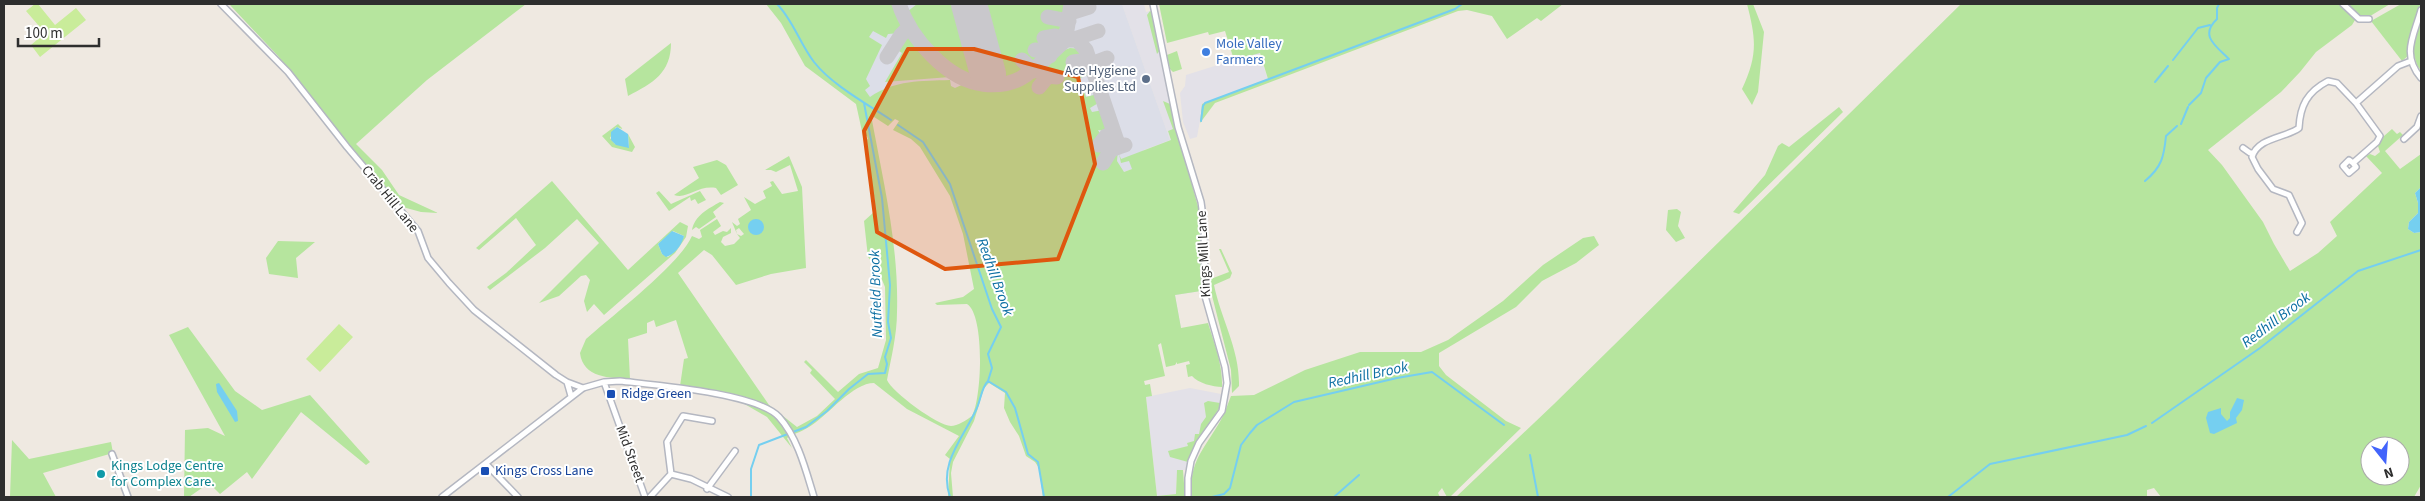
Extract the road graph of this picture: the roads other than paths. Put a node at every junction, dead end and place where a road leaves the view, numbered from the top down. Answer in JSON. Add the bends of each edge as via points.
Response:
{"nodes":[{"id":1,"x":221,"y":4,"type":"edge"},
{"id":2,"x":1153,"y":4,"type":"edge"},
{"id":3,"x":2342,"y":4,"type":"edge"},
{"id":4,"x":2421,"y":10,"type":"edge"},
{"id":5,"x":2369,"y":20,"type":"dead end"},
{"id":6,"x":2411,"y":61,"type":"junction"},
{"id":7,"x":2421,"y":78,"type":"edge"},
{"id":8,"x":2356,"y":103,"type":"junction"},
{"id":9,"x":2421,"y":116,"type":"edge"},
{"id":10,"x":2404,"y":139,"type":"dead end"},
{"id":11,"x":2243,"y":148,"type":"dead end"},
{"id":12,"x":2253,"y":153,"type":"junction"},
{"id":13,"x":2353,"y":163,"type":"dead end"},
{"id":14,"x":2297,"y":232,"type":"dead end"},
{"id":15,"x":567,"y":382,"type":"junction"},
{"id":16,"x":604,"y":382,"type":"junction"},
{"id":17,"x":583,"y":388,"type":"junction"},
{"id":18,"x":571,"y":396,"type":"junction"},
{"id":19,"x":712,"y":421,"type":"dead end"},
{"id":20,"x":736,"y":451,"type":"dead end"},
{"id":21,"x":112,"y":454,"type":"dead end"},
{"id":22,"x":486,"y":464,"type":"junction"},
{"id":23,"x":671,"y":474,"type":"junction"},
{"id":24,"x":707,"y":489,"type":"junction"},
{"id":25,"x":128,"y":497,"type":"edge"},
{"id":26,"x":442,"y":497,"type":"edge"},
{"id":27,"x":518,"y":497,"type":"edge"},
{"id":28,"x":646,"y":497,"type":"edge"},
{"id":29,"x":650,"y":497,"type":"edge"},
{"id":30,"x":728,"y":497,"type":"edge"},
{"id":31,"x":814,"y":497,"type":"edge"},
{"id":32,"x":1188,"y":497,"type":"edge"}],
"edges":[{"from":1,"to":15,"type":"street","name":"Crab Hill Lane","via":[[288,72],[418,231],[428,258],[448,283],[474,310]]},
{"from":2,"to":32,"type":"street","name":"Kings Mill Lane","via":[[1178,127],[1202,202],[1205,293],[1227,382],[1222,411],[1199,443],[1192,461]]},
{"from":3,"to":5,"type":"street","via":[[2359,19]]},
{"from":4,"to":6,"type":"street","via":[[2411,42]]},
{"from":6,"to":7,"type":"street"},
{"from":6,"to":8,"type":"street","via":[[2398,66]]},
{"from":8,"to":12,"type":"street","via":[[2338,82],[2328,81],[2306,97],[2299,128],[2276,137]]},
{"from":8,"to":13,"type":"street","via":[[2380,136]]},
{"from":9,"to":10,"type":"street","via":[[2417,127]]},
{"from":11,"to":12,"type":"street"},
{"from":12,"to":14,"type":"street","via":[[2265,180],[2273,189],[2289,194],[2295,203],[2302,222]]},
{"from":15,"to":17,"type":"street","name":"Crab Hill Lane"},
{"from":15,"to":18,"type":"street"},
{"from":16,"to":17,"type":"street"},
{"from":16,"to":28,"type":"street","name":"Mid Street"},
{"from":16,"to":31,"type":"street","via":[[638,383],[748,401],[773,413],[791,436]]},
{"from":17,"to":18,"type":"street"},
{"from":18,"to":22,"type":"street"},
{"from":19,"to":23,"type":"street","via":[[683,416],[667,442]]},
{"from":20,"to":24,"type":"street"},
{"from":21,"to":25,"type":"street"},
{"from":22,"to":26,"type":"street"},
{"from":22,"to":27,"type":"street"},
{"from":23,"to":24,"type":"street","via":[[691,479]]},
{"from":23,"to":29,"type":"street"},
{"from":24,"to":30,"type":"street"}]}
